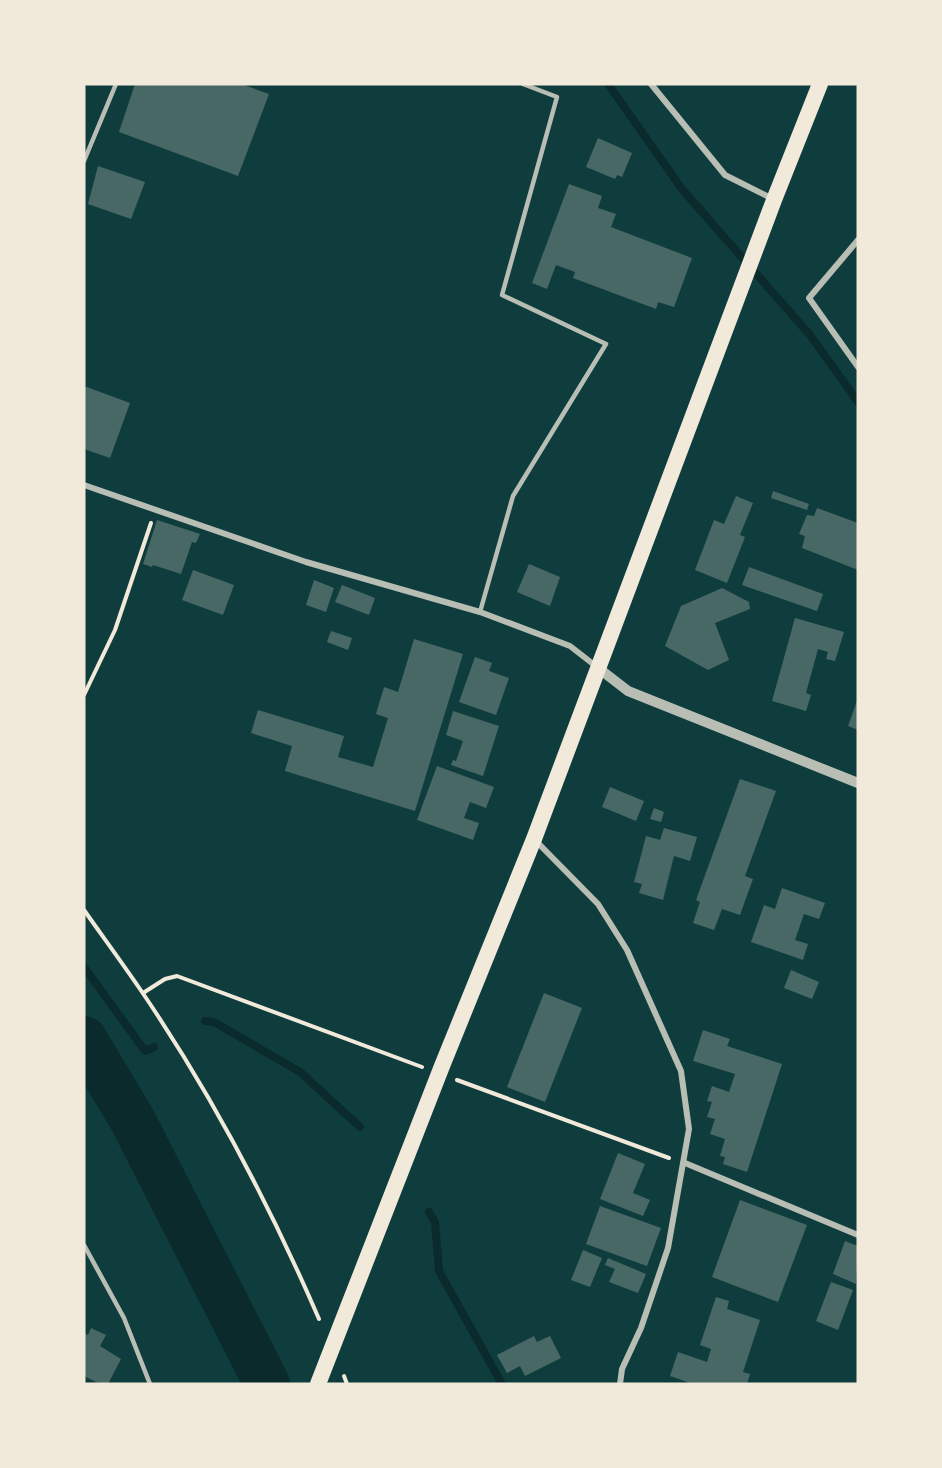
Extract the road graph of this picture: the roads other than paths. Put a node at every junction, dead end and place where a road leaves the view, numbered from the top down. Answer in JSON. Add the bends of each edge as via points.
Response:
{"nodes":[{"id":1,"x":116,"y":84,"type":"edge"},
{"id":2,"x":523,"y":84,"type":"edge"},
{"id":3,"x":651,"y":84,"type":"edge"},
{"id":4,"x":820,"y":84,"type":"edge"},
{"id":5,"x":84,"y":161,"type":"edge"},
{"id":6,"x":774,"y":200,"type":"junction"},
{"id":7,"x":858,"y":240,"type":"edge"},
{"id":8,"x":858,"y":367,"type":"edge"},
{"id":9,"x":84,"y":485,"type":"edge"},
{"id":10,"x":480,"y":612,"type":"junction"},
{"id":11,"x":597,"y":667,"type":"junction"},
{"id":12,"x":858,"y":783,"type":"edge"},
{"id":13,"x":534,"y":839,"type":"junction"},
{"id":14,"x":685,"y":1164,"type":"junction"},
{"id":15,"x":858,"y":1235,"type":"edge"},
{"id":16,"x":84,"y":1245,"type":"edge"},
{"id":17,"x":150,"y":1384,"type":"edge"},
{"id":18,"x":318,"y":1384,"type":"edge"},
{"id":19,"x":620,"y":1384,"type":"edge"}],
"edges":[{"from":1,"to":5,"type":"lane"},
{"from":2,"to":10,"type":"lane","via":[[557,97],[502,295],[606,344],[513,496]]},
{"from":3,"to":6,"type":"street","via":[[725,175]]},
{"from":4,"to":6,"type":"highway"},
{"from":6,"to":11,"type":"highway"},
{"from":7,"to":8,"type":"street","via":[[809,298]]},
{"from":9,"to":10,"type":"street","via":[[306,562]]},
{"from":10,"to":11,"type":"street","via":[[570,646]]},
{"from":11,"to":12,"type":"street","via":[[628,691]]},
{"from":11,"to":13,"type":"highway"},
{"from":13,"to":14,"type":"street","via":[[598,904],[627,950],[681,1071],[689,1129]]},
{"from":13,"to":18,"type":"highway"},
{"from":14,"to":15,"type":"street"},
{"from":14,"to":19,"type":"street","via":[[668,1248],[641,1328],[622,1369]]},
{"from":16,"to":17,"type":"lane","via":[[124,1318]]}]}
